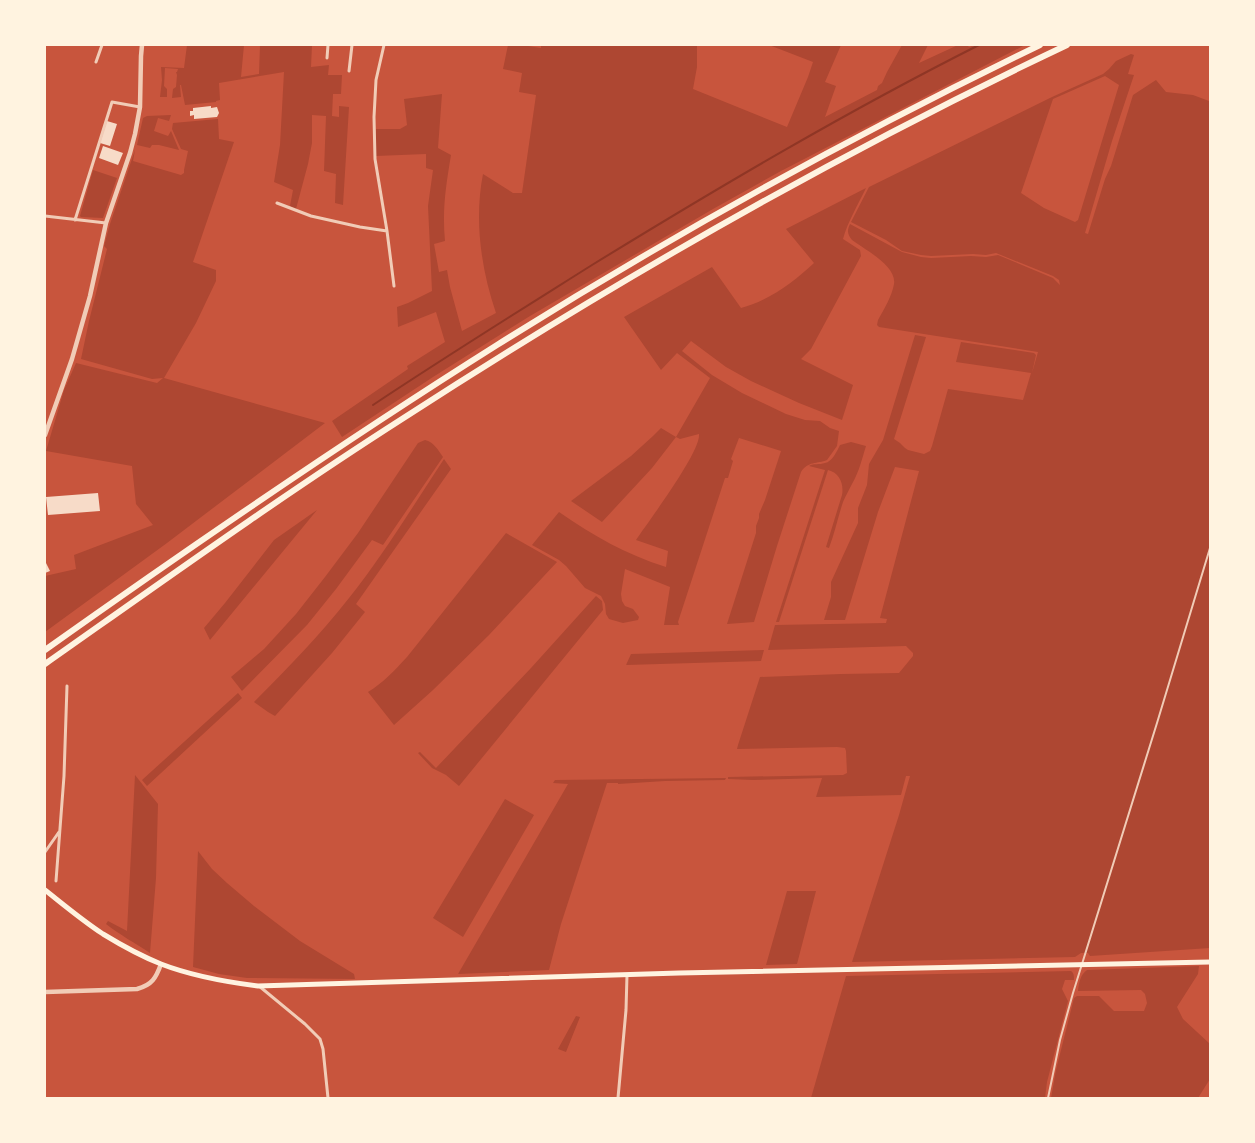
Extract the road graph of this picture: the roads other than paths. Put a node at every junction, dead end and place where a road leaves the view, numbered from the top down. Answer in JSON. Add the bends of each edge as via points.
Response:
{"nodes":[{"id":1,"x":102,"y":45,"type":"edge"},
{"id":2,"x":142,"y":45,"type":"edge"},
{"id":3,"x":328,"y":45,"type":"edge"},
{"id":4,"x":352,"y":45,"type":"edge"},
{"id":5,"x":384,"y":45,"type":"edge"},
{"id":6,"x":1040,"y":45,"type":"edge"},
{"id":7,"x":1067,"y":45,"type":"edge"},
{"id":8,"x":327,"y":58,"type":"dead end"},
{"id":9,"x":96,"y":62,"type":"dead end"},
{"id":10,"x":348,"y":71,"type":"dead end"},
{"id":11,"x":140,"y":107,"type":"junction"},
{"id":12,"x":277,"y":203,"type":"dead end"},
{"id":13,"x":45,"y":216,"type":"edge"},
{"id":14,"x":75,"y":220,"type":"junction"},
{"id":15,"x":106,"y":223,"type":"junction"},
{"id":16,"x":387,"y":231,"type":"junction"},
{"id":17,"x":394,"y":286,"type":"dead end"},
{"id":18,"x":45,"y":435,"type":"edge"},
{"id":19,"x":1210,"y":548,"type":"edge"},
{"id":20,"x":45,"y":650,"type":"edge"},
{"id":21,"x":45,"y":664,"type":"edge"},
{"id":22,"x":67,"y":686,"type":"dead end"},
{"id":23,"x":60,"y":830,"type":"junction"},
{"id":24,"x":45,"y":852,"type":"edge"},
{"id":25,"x":56,"y":880,"type":"dead end"},
{"id":26,"x":45,"y":890,"type":"edge"},
{"id":27,"x":1210,"y":962,"type":"edge"},
{"id":28,"x":161,"y":964,"type":"junction"},
{"id":29,"x":1083,"y":964,"type":"junction"},
{"id":30,"x":627,"y":974,"type":"junction"},
{"id":31,"x":258,"y":986,"type":"junction"},
{"id":32,"x":45,"y":992,"type":"edge"},
{"id":33,"x":328,"y":1098,"type":"edge"},
{"id":34,"x":618,"y":1098,"type":"edge"},
{"id":35,"x":1048,"y":1098,"type":"edge"}],
"edges":[{"from":1,"to":9,"type":"street"},
{"from":2,"to":11,"type":"street"},
{"from":3,"to":8,"type":"street"},
{"from":4,"to":10,"type":"street"},
{"from":5,"to":16,"type":"street","via":[[376,80],[374,117],[375,159]]},
{"from":6,"to":20,"type":"highway","via":[[763,189],[506,339],[289,480]]},
{"from":7,"to":21,"type":"highway","via":[[813,174],[560,320],[295,489]]},
{"from":11,"to":14,"type":"street","via":[[112,102]]},
{"from":11,"to":15,"type":"street","via":[[130,153]]},
{"from":12,"to":16,"type":"street","via":[[310,216]]},
{"from":13,"to":14,"type":"street"},
{"from":14,"to":15,"type":"street"},
{"from":15,"to":18,"type":"street","via":[[72,359]]},
{"from":16,"to":17,"type":"street"},
{"from":19,"to":29,"type":"lane"},
{"from":22,"to":23,"type":"street"},
{"from":23,"to":24,"type":"street"},
{"from":23,"to":25,"type":"street"},
{"from":26,"to":28,"type":"main road","via":[[102,933]]},
{"from":27,"to":29,"type":"main road"},
{"from":28,"to":31,"type":"main road"},
{"from":28,"to":32,"type":"street","via":[[151,982],[137,989]]},
{"from":29,"to":30,"type":"main road"},
{"from":29,"to":35,"type":"lane","via":[[1060,1040]]},
{"from":30,"to":31,"type":"main road"},
{"from":30,"to":34,"type":"street"},
{"from":31,"to":33,"type":"street","via":[[320,1039]]}]}
